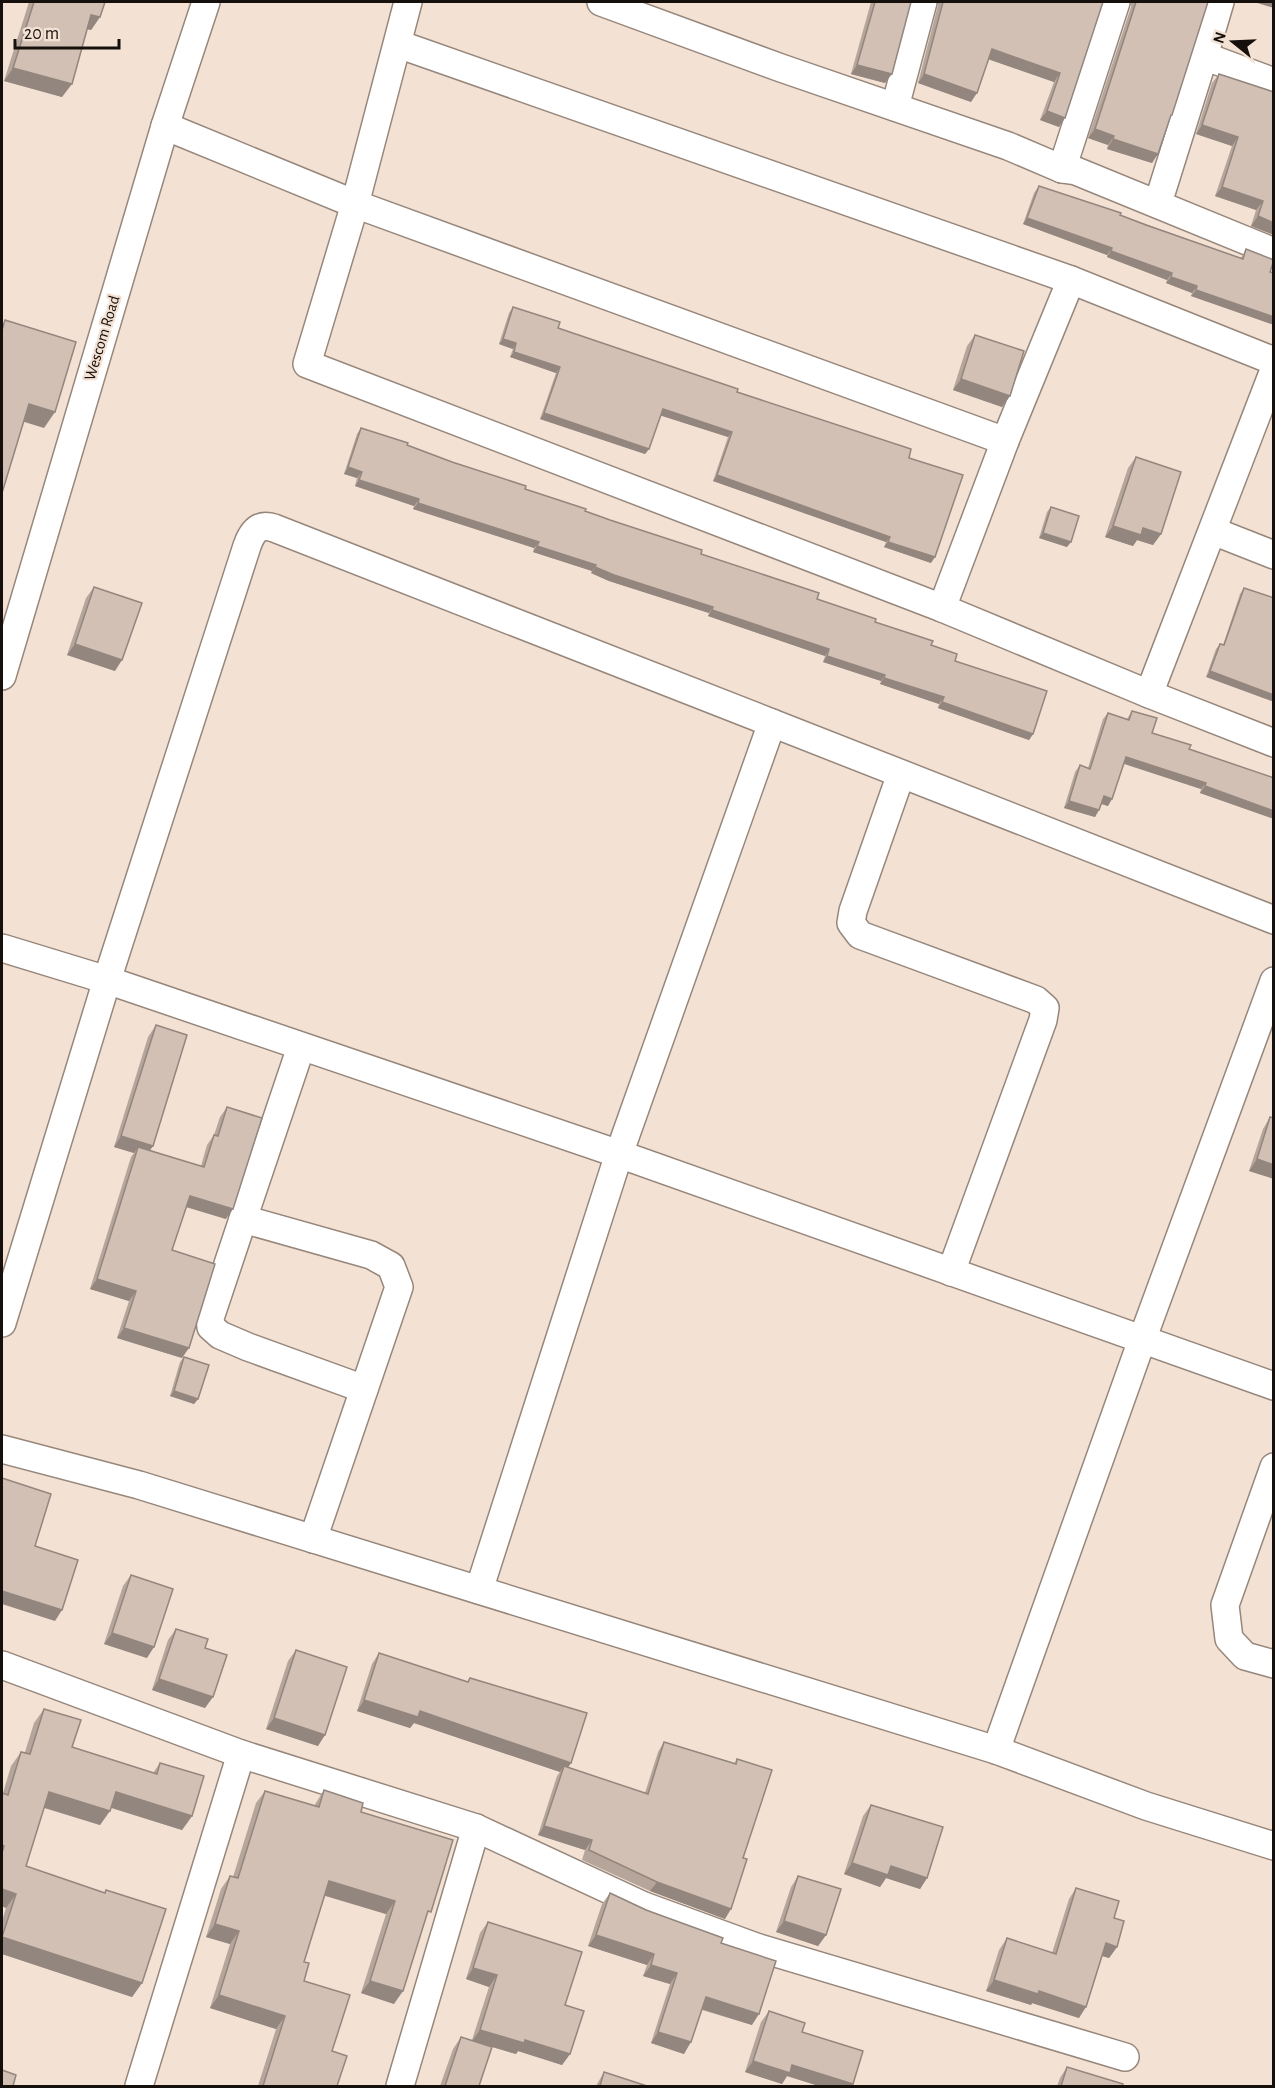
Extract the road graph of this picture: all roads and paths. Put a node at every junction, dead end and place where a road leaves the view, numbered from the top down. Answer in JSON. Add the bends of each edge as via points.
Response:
{"nodes":[{"id":1,"x":206,"y":2,"type":"edge"},
{"id":2,"x":408,"y":2,"type":"edge"},
{"id":3,"x":601,"y":2,"type":"edge"},
{"id":4,"x":923,"y":2,"type":"edge"},
{"id":5,"x":1116,"y":2,"type":"edge"},
{"id":6,"x":1220,"y":2,"type":"edge"},
{"id":7,"x":644,"y":9,"type":"edge"},
{"id":8,"x":398,"y":44,"type":"junction"},
{"id":9,"x":1204,"y":56,"type":"junction"},
{"id":10,"x":1274,"y":82,"type":"edge"},
{"id":11,"x":895,"y":107,"type":"junction"},
{"id":12,"x":165,"y":126,"type":"junction"},
{"id":13,"x":1062,"y":169,"type":"junction"},
{"id":14,"x":1158,"y":203,"type":"junction"},
{"id":15,"x":355,"y":204,"type":"junction"},
{"id":16,"x":1274,"y":252,"type":"edge"},
{"id":17,"x":1071,"y":280,"type":"junction"},
{"id":18,"x":1274,"y":362,"type":"edge"},
{"id":19,"x":1274,"y":370,"type":"edge"},
{"id":20,"x":1005,"y":441,"type":"junction"},
{"id":21,"x":1213,"y":531,"type":"junction"},
{"id":22,"x":1274,"y":555,"type":"edge"},
{"id":23,"x":11,"y":606,"type":"edge"},
{"id":24,"x":942,"y":608,"type":"junction"},
{"id":25,"x":2,"y":676,"type":"edge"},
{"id":26,"x":1149,"y":694,"type":"junction"},
{"id":27,"x":772,"y":723,"type":"junction"},
{"id":28,"x":1274,"y":743,"type":"edge"},
{"id":29,"x":901,"y":774,"type":"junction"},
{"id":30,"x":1274,"y":920,"type":"edge"},
{"id":31,"x":2,"y":948,"type":"edge"},
{"id":32,"x":107,"y":980,"type":"junction"},
{"id":33,"x":1274,"y":981,"type":"edge"},
{"id":34,"x":301,"y":1047,"type":"junction"},
{"id":35,"x":619,"y":1154,"type":"junction"},
{"id":36,"x":243,"y":1219,"type":"junction"},
{"id":37,"x":951,"y":1272,"type":"junction"},
{"id":38,"x":2,"y":1323,"type":"edge"},
{"id":39,"x":1142,"y":1340,"type":"junction"},
{"id":40,"x":1274,"y":1386,"type":"edge"},
{"id":41,"x":364,"y":1389,"type":"junction"},
{"id":42,"x":2,"y":1449,"type":"edge"},
{"id":43,"x":1274,"y":1467,"type":"edge"},
{"id":44,"x":313,"y":1539,"type":"junction"},
{"id":45,"x":479,"y":1590,"type":"junction"},
{"id":46,"x":1274,"y":1664,"type":"edge"},
{"id":47,"x":2,"y":1665,"type":"edge"},
{"id":48,"x":996,"y":1750,"type":"junction"},
{"id":49,"x":241,"y":1754,"type":"junction"},
{"id":50,"x":476,"y":1828,"type":"junction"},
{"id":51,"x":1274,"y":1846,"type":"edge"},
{"id":52,"x":1125,"y":2057,"type":"dead end"},
{"id":53,"x":139,"y":2086,"type":"edge"},
{"id":54,"x":400,"y":2086,"type":"edge"}],
"edges":[{"from":1,"to":12,"type":"street","name":"Wescom Road"},
{"from":2,"to":8,"type":"street"},
{"from":3,"to":7,"type":"street"},
{"from":4,"to":11,"type":"street"},
{"from":5,"to":13,"type":"street"},
{"from":6,"to":9,"type":"street"},
{"from":7,"to":11,"type":"street"},
{"from":8,"to":15,"type":"street"},
{"from":8,"to":17,"type":"street"},
{"from":9,"to":10,"type":"street"},
{"from":9,"to":14,"type":"street"},
{"from":11,"to":13,"type":"street"},
{"from":12,"to":15,"type":"street"},
{"from":12,"to":23,"type":"street","name":"Wescom Road"},
{"from":13,"to":14,"type":"street"},
{"from":14,"to":16,"type":"street"},
{"from":15,"to":20,"type":"street"},
{"from":15,"to":24,"type":"street","via":[[307,364]]},
{"from":17,"to":18,"type":"street"},
{"from":17,"to":20,"type":"street"},
{"from":19,"to":21,"type":"street"},
{"from":20,"to":24,"type":"street"},
{"from":21,"to":22,"type":"street"},
{"from":21,"to":26,"type":"street"},
{"from":23,"to":25,"type":"street","name":"Wescom Road"},
{"from":24,"to":26,"type":"street"},
{"from":26,"to":28,"type":"street"},
{"from":27,"to":29,"type":"street"},
{"from":27,"to":32,"type":"street","via":[[274,528],[259,526],[247,546]]},
{"from":27,"to":35,"type":"street"},
{"from":29,"to":30,"type":"street"},
{"from":29,"to":37,"type":"street","via":[[851,924],[860,934],[1036,1000],[1045,1008]]},
{"from":31,"to":32,"type":"street"},
{"from":32,"to":34,"type":"street"},
{"from":32,"to":38,"type":"street"},
{"from":33,"to":39,"type":"street"},
{"from":34,"to":35,"type":"street"},
{"from":34,"to":36,"type":"street"},
{"from":35,"to":37,"type":"street"},
{"from":35,"to":45,"type":"street"},
{"from":36,"to":41,"type":"street","via":[[210,1318],[211,1327],[248,1347]]},
{"from":36,"to":41,"type":"street","via":[[371,1255],[391,1266],[399,1287]]},
{"from":37,"to":39,"type":"street"},
{"from":39,"to":40,"type":"street"},
{"from":39,"to":48,"type":"street"},
{"from":41,"to":44,"type":"street"},
{"from":42,"to":44,"type":"street","via":[[139,1485]]},
{"from":43,"to":46,"type":"street","via":[[1225,1605],[1229,1639],[1245,1656]]},
{"from":44,"to":45,"type":"street"},
{"from":45,"to":48,"type":"street"},
{"from":47,"to":49,"type":"street"},
{"from":48,"to":51,"type":"street","via":[[1146,1806]]},
{"from":49,"to":50,"type":"street"},
{"from":49,"to":53,"type":"street"},
{"from":50,"to":52,"type":"street","via":[[644,1906],[756,1947]]},
{"from":50,"to":54,"type":"street"}]}
